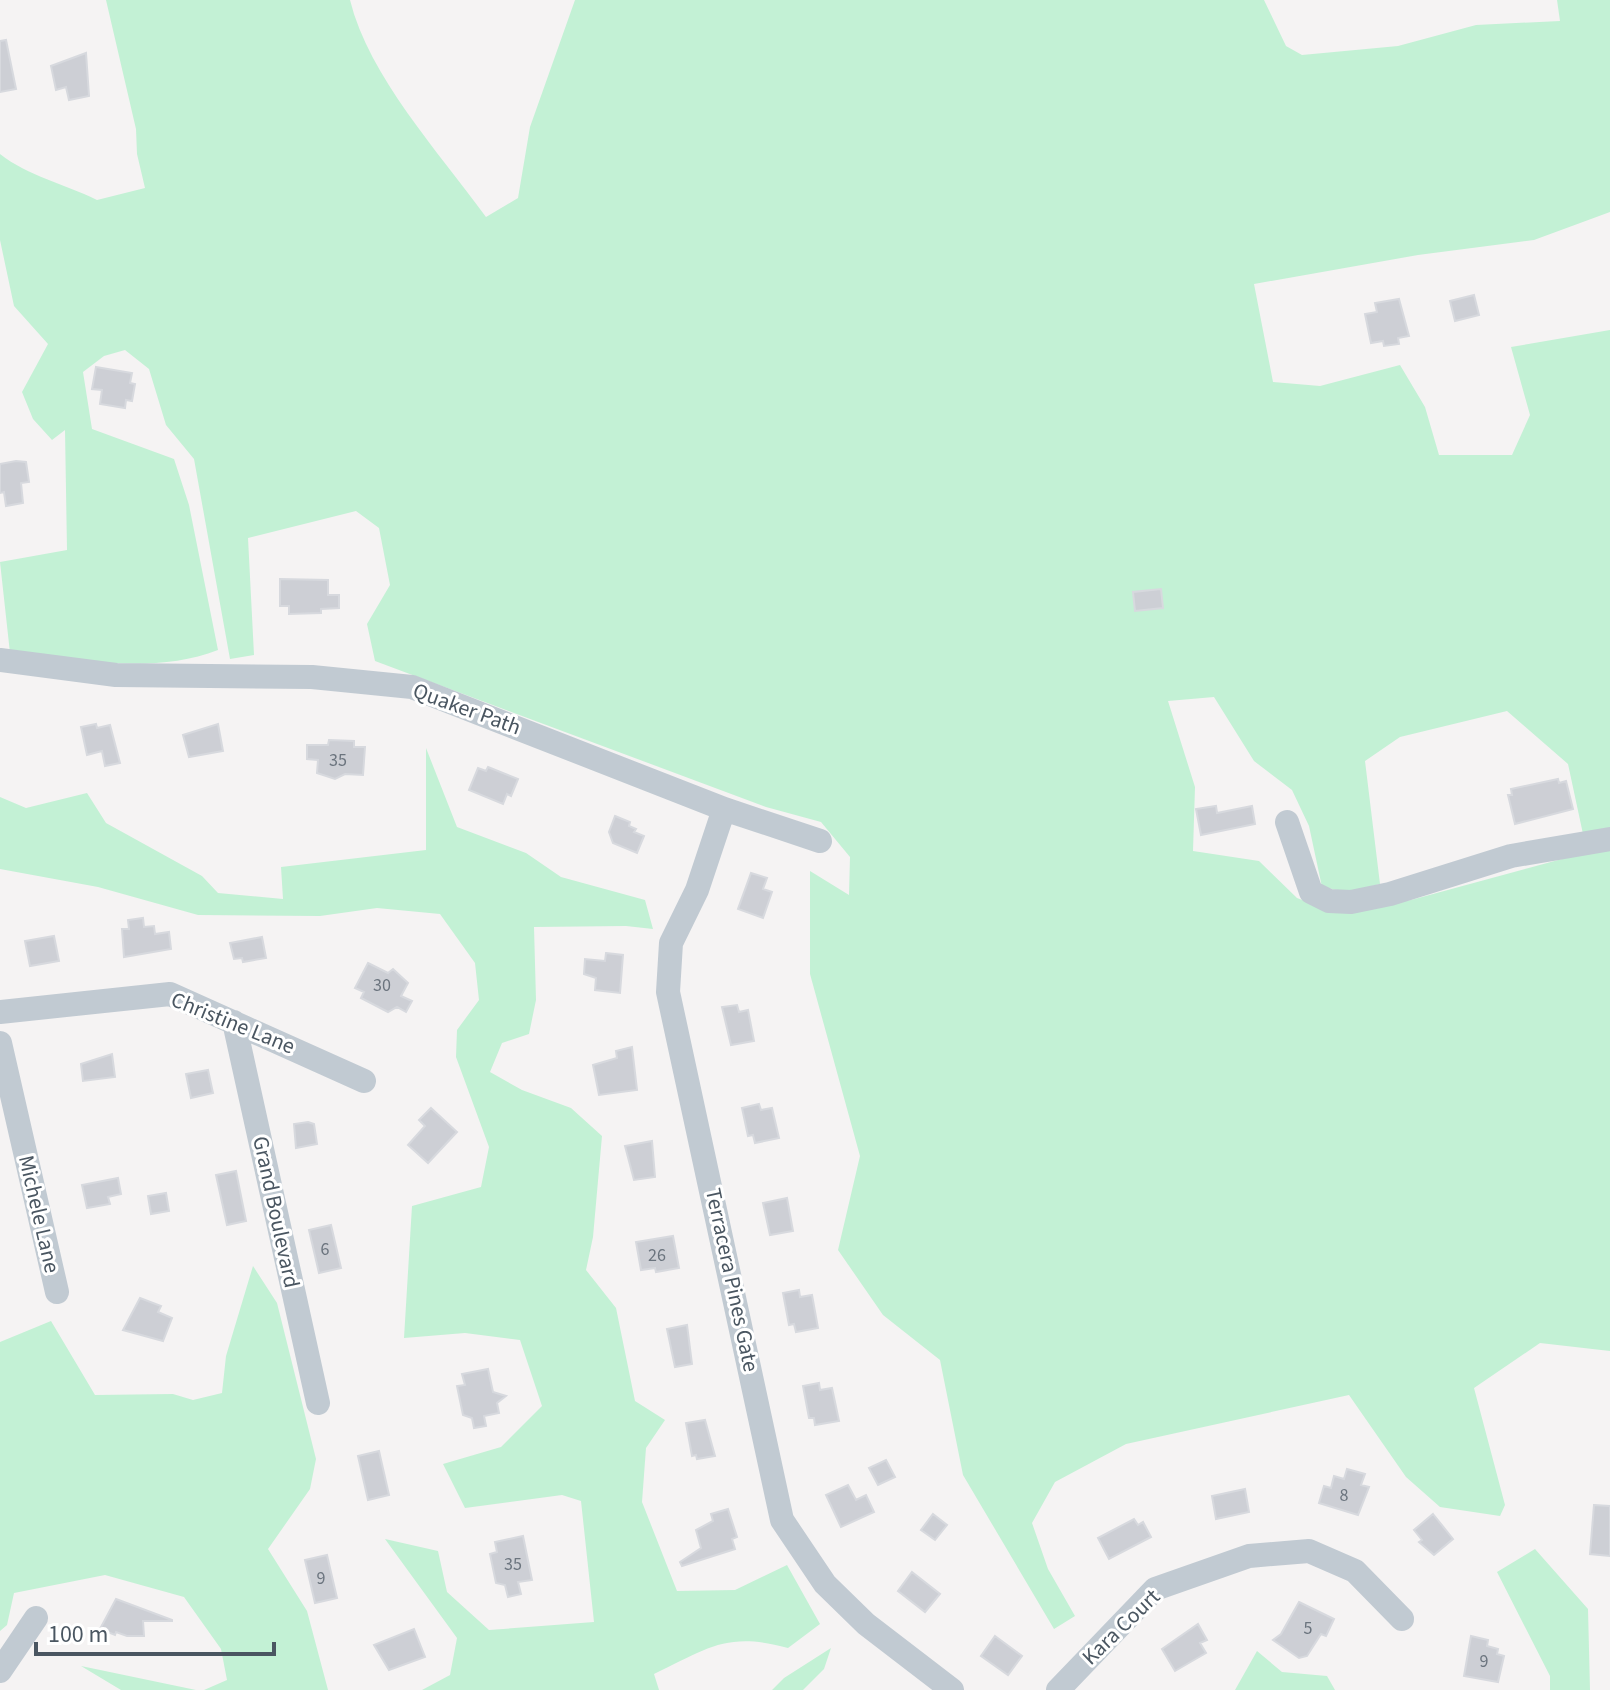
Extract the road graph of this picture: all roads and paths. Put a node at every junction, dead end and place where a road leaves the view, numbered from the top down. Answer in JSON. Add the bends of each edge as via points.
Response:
{"nodes":[{"id":1,"x":0,"y":660,"type":"edge"},
{"id":2,"x":724,"y":809,"type":"junction"},
{"id":3,"x":1287,"y":822,"type":"dead end"},
{"id":4,"x":1610,"y":839,"type":"edge"},
{"id":5,"x":820,"y":841,"type":"dead end"},
{"id":6,"x":0,"y":1012,"type":"edge"},
{"id":7,"x":234,"y":1022,"type":"junction"},
{"id":8,"x":0,"y":1043,"type":"edge"},
{"id":9,"x":364,"y":1081,"type":"dead end"},
{"id":10,"x":57,"y":1292,"type":"dead end"},
{"id":11,"x":318,"y":1403,"type":"dead end"},
{"id":12,"x":36,"y":1618,"type":"dead end"},
{"id":13,"x":1402,"y":1619,"type":"dead end"},
{"id":14,"x":0,"y":1671,"type":"edge"},
{"id":15,"x":952,"y":1690,"type":"edge"},
{"id":16,"x":1058,"y":1690,"type":"edge"}],
"edges":[{"from":1,"to":2,"type":"street","name":"Quaker Path","via":[[100,674],[312,677],[412,687]]},
{"from":2,"to":5,"type":"street","name":"Quaker Path"},
{"from":2,"to":15,"type":"street","name":"Terracera Pines Gate","via":[[697,890],[671,943],[668,992],[782,1520],[825,1584],[866,1624]]},
{"from":3,"to":4,"type":"street","via":[[1311,892],[1329,901],[1390,894],[1511,856]]},
{"from":6,"to":7,"type":"street","name":"Christine Lane","via":[[170,994]]},
{"from":7,"to":9,"type":"street","name":"Christine Lane"},
{"from":7,"to":11,"type":"street","name":"Grand Boulevard"},
{"from":8,"to":10,"type":"street","name":"Michele Lane"},
{"from":12,"to":14,"type":"street"},
{"from":13,"to":16,"type":"street","name":"Kara Court","via":[[1355,1571],[1309,1551],[1249,1556],[1155,1589]]}]}
